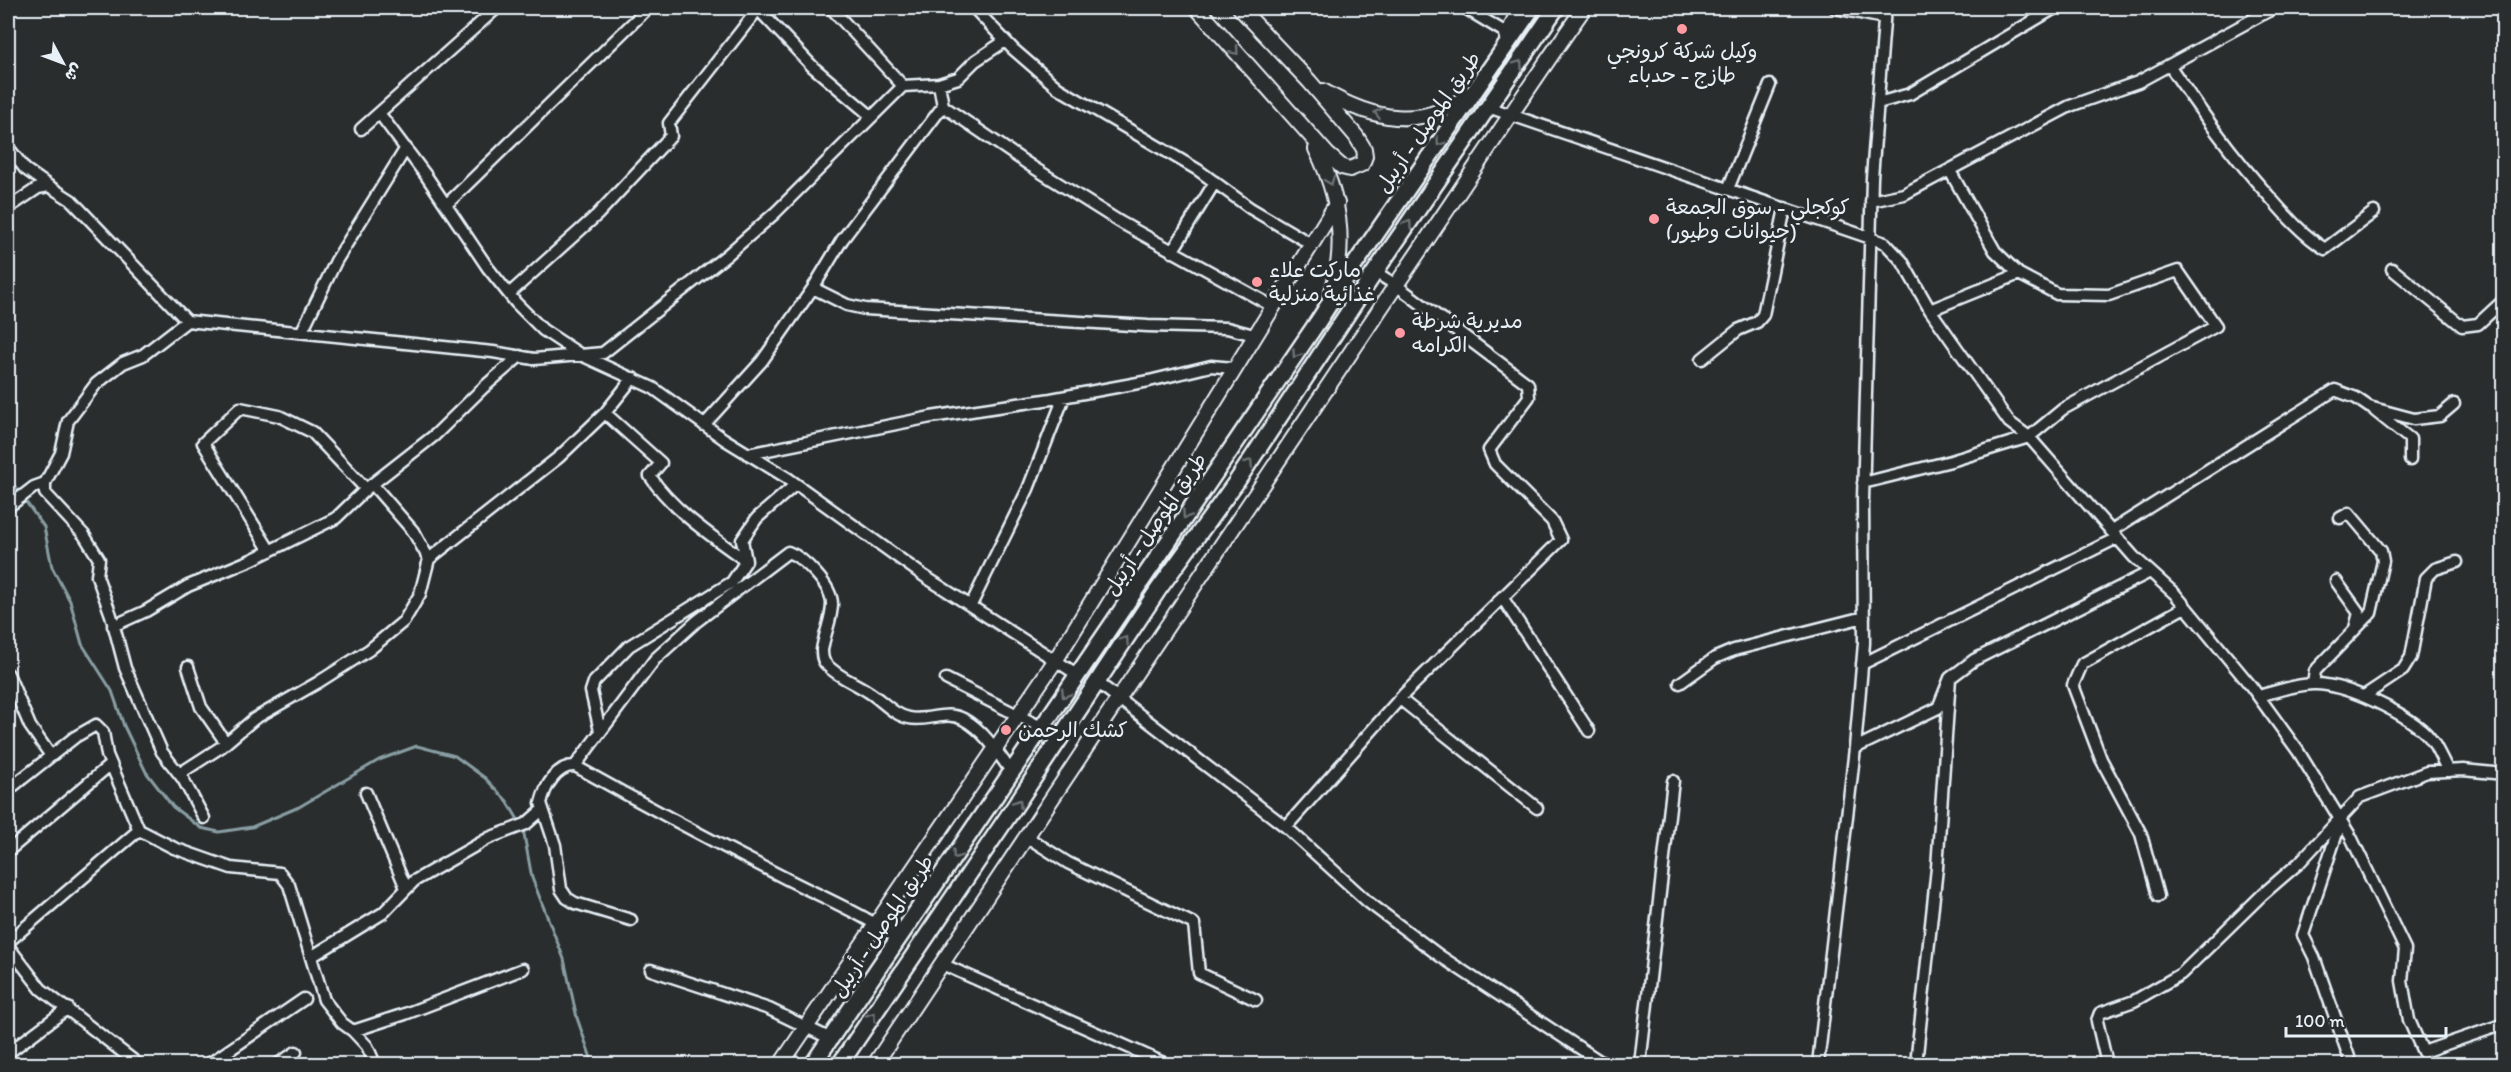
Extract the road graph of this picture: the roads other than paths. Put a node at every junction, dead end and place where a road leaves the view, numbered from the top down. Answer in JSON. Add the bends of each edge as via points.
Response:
{"nodes":[{"id":1,"x":497,"y":8,"type":"edge"},
{"id":2,"x":648,"y":8,"type":"edge"},
{"id":3,"x":757,"y":8,"type":"edge"},
{"id":4,"x":831,"y":8,"type":"edge"},
{"id":5,"x":974,"y":8,"type":"edge"},
{"id":6,"x":1197,"y":8,"type":"edge"},
{"id":7,"x":1240,"y":8,"type":"edge"},
{"id":8,"x":1465,"y":8,"type":"edge"},
{"id":9,"x":1518,"y":8,"type":"edge"},
{"id":10,"x":1532,"y":8,"type":"edge"},
{"id":11,"x":1556,"y":8,"type":"edge"},
{"id":12,"x":1584,"y":8,"type":"edge"},
{"id":13,"x":1835,"y":8,"type":"edge"},
{"id":14,"x":2055,"y":8,"type":"edge"},
{"id":15,"x":2274,"y":8,"type":"edge"},
{"id":16,"x":1885,"y":13,"type":"edge"},
{"id":17,"x":1508,"y":34,"type":"junction"},
{"id":18,"x":1005,"y":41,"type":"junction"},
{"id":19,"x":1501,"y":54,"type":"junction"},
{"id":20,"x":2169,"y":65,"type":"junction"},
{"id":21,"x":1485,"y":77,"type":"junction"},
{"id":22,"x":1309,"y":81,"type":"junction"},
{"id":23,"x":939,"y":84,"type":"junction"},
{"id":24,"x":1770,"y":85,"type":"dead end"},
{"id":25,"x":903,"y":86,"type":"junction"},
{"id":26,"x":1878,"y":103,"type":"junction"},
{"id":27,"x":943,"y":106,"type":"junction"},
{"id":28,"x":1488,"y":107,"type":"junction"},
{"id":29,"x":379,"y":113,"type":"junction"},
{"id":30,"x":1509,"y":113,"type":"junction"},
{"id":31,"x":871,"y":116,"type":"junction"},
{"id":32,"x":361,"y":129,"type":"dead end"},
{"id":33,"x":1303,"y":129,"type":"junction"},
{"id":34,"x":8,"y":147,"type":"edge"},
{"id":35,"x":406,"y":148,"type":"junction"},
{"id":36,"x":1950,"y":171,"type":"junction"},
{"id":37,"x":1215,"y":182,"type":"junction"},
{"id":38,"x":49,"y":186,"type":"junction"},
{"id":39,"x":1728,"y":189,"type":"junction"},
{"id":40,"x":1871,"y":201,"type":"junction"},
{"id":41,"x":1337,"y":203,"type":"junction"},
{"id":42,"x":446,"y":205,"type":"junction"},
{"id":43,"x":8,"y":208,"type":"edge"},
{"id":44,"x":1785,"y":208,"type":"junction"},
{"id":45,"x":2374,"y":212,"type":"dead end"},
{"id":46,"x":1870,"y":236,"type":"junction"},
{"id":47,"x":1311,"y":244,"type":"junction"},
{"id":48,"x":1172,"y":252,"type":"junction"},
{"id":49,"x":2392,"y":269,"type":"dead end"},
{"id":50,"x":1375,"y":272,"type":"junction"},
{"id":51,"x":2019,"y":274,"type":"junction"},
{"id":52,"x":1396,"y":285,"type":"junction"},
{"id":53,"x":813,"y":288,"type":"junction"},
{"id":54,"x":509,"y":294,"type":"junction"},
{"id":55,"x":2504,"y":300,"type":"edge"},
{"id":56,"x":1272,"y":306,"type":"junction"},
{"id":57,"x":1930,"y":310,"type":"junction"},
{"id":58,"x":1319,"y":320,"type":"junction"},
{"id":59,"x":187,"y":321,"type":"junction"},
{"id":60,"x":302,"y":331,"type":"junction"},
{"id":61,"x":1254,"y":335,"type":"junction"},
{"id":62,"x":581,"y":355,"type":"junction"},
{"id":63,"x":520,"y":356,"type":"junction"},
{"id":64,"x":1702,"y":359,"type":"dead end"},
{"id":65,"x":1234,"y":368,"type":"junction"},
{"id":66,"x":633,"y":378,"type":"junction"},
{"id":67,"x":1064,"y":397,"type":"junction"},
{"id":68,"x":2454,"y":404,"type":"dead end"},
{"id":69,"x":2369,"y":407,"type":"junction"},
{"id":70,"x":605,"y":413,"type":"junction"},
{"id":71,"x":704,"y":425,"type":"junction"},
{"id":72,"x":2029,"y":437,"type":"junction"},
{"id":73,"x":748,"y":454,"type":"junction"},
{"id":74,"x":2410,"y":460,"type":"dead end"},
{"id":75,"x":45,"y":483,"type":"junction"},
{"id":76,"x":1863,"y":483,"type":"junction"},
{"id":77,"x":796,"y":484,"type":"junction"},
{"id":78,"x":370,"y":487,"type":"junction"},
{"id":79,"x":8,"y":507,"type":"edge"},
{"id":80,"x":2340,"y":518,"type":"dead end"},
{"id":81,"x":2114,"y":535,"type":"junction"},
{"id":82,"x":270,"y":551,"type":"junction"},
{"id":83,"x":429,"y":559,"type":"junction"},
{"id":84,"x":746,"y":561,"type":"junction"},
{"id":85,"x":2457,"y":562,"type":"dead end"},
{"id":86,"x":2150,"y":572,"type":"junction"},
{"id":87,"x":2336,"y":581,"type":"dead end"},
{"id":88,"x":1502,"y":597,"type":"junction"},
{"id":89,"x":971,"y":605,"type":"junction"},
{"id":90,"x":2185,"y":607,"type":"junction"},
{"id":91,"x":1864,"y":617,"type":"junction"},
{"id":92,"x":114,"y":626,"type":"junction"},
{"id":93,"x":2355,"y":628,"type":"junction"},
{"id":94,"x":1055,"y":661,"type":"junction"},
{"id":95,"x":1862,"y":664,"type":"junction"},
{"id":96,"x":188,"y":667,"type":"dead end"},
{"id":97,"x":8,"y":674,"type":"edge"},
{"id":98,"x":1078,"y":675,"type":"junction"},
{"id":99,"x":1950,"y":678,"type":"junction"},
{"id":100,"x":946,"y":679,"type":"dead end"},
{"id":101,"x":1097,"y":682,"type":"junction"},
{"id":102,"x":1680,"y":683,"type":"dead end"},
{"id":103,"x":2313,"y":684,"type":"junction"},
{"id":104,"x":2258,"y":696,"type":"junction"},
{"id":105,"x":2364,"y":696,"type":"junction"},
{"id":106,"x":1119,"y":698,"type":"junction"},
{"id":107,"x":1400,"y":699,"type":"junction"},
{"id":108,"x":1018,"y":716,"type":"junction"},
{"id":109,"x":1043,"y":728,"type":"junction"},
{"id":110,"x":600,"y":731,"type":"junction"},
{"id":111,"x":1589,"y":731,"type":"dead end"},
{"id":112,"x":226,"y":743,"type":"junction"},
{"id":113,"x":1855,"y":748,"type":"junction"},
{"id":114,"x":995,"y":749,"type":"junction"},
{"id":115,"x":51,"y":756,"type":"junction"},
{"id":116,"x":111,"y":764,"type":"junction"},
{"id":117,"x":575,"y":766,"type":"junction"},
{"id":118,"x":2448,"y":771,"type":"junction"},
{"id":119,"x":1012,"y":773,"type":"junction"},
{"id":120,"x":179,"y":774,"type":"junction"},
{"id":121,"x":2504,"y":774,"type":"edge"},
{"id":122,"x":1673,"y":781,"type":"dead end"},
{"id":123,"x":8,"y":790,"type":"edge"},
{"id":124,"x":366,"y":793,"type":"dead end"},
{"id":125,"x":1537,"y":808,"type":"dead end"},
{"id":126,"x":542,"y":810,"type":"junction"},
{"id":127,"x":204,"y":818,"type":"dead end"},
{"id":128,"x":2340,"y":819,"type":"junction"},
{"id":129,"x":1286,"y":827,"type":"junction"},
{"id":130,"x":139,"y":830,"type":"junction"},
{"id":131,"x":1027,"y":837,"type":"junction"},
{"id":132,"x":8,"y":851,"type":"edge"},
{"id":133,"x":406,"y":888,"type":"junction"},
{"id":134,"x":2158,"y":896,"type":"dead end"},
{"id":135,"x":631,"y":920,"type":"dead end"},
{"id":136,"x":877,"y":924,"type":"junction"},
{"id":137,"x":898,"y":939,"type":"junction"},
{"id":138,"x":8,"y":944,"type":"edge"},
{"id":139,"x":311,"y":957,"type":"junction"},
{"id":140,"x":942,"y":964,"type":"junction"},
{"id":141,"x":523,"y":969,"type":"dead end"},
{"id":142,"x":651,"y":970,"type":"dead end"},
{"id":143,"x":304,"y":999,"type":"dead end"},
{"id":144,"x":1256,"y":1000,"type":"dead end"},
{"id":145,"x":68,"y":1008,"type":"junction"},
{"id":146,"x":2504,"y":1024,"type":"edge"},
{"id":147,"x":806,"y":1027,"type":"junction"},
{"id":148,"x":353,"y":1031,"type":"junction"},
{"id":149,"x":831,"y":1039,"type":"junction"},
{"id":150,"x":296,"y":1052,"type":"dead end"},
{"id":151,"x":8,"y":1053,"type":"edge"},
{"id":152,"x":2349,"y":1057,"type":"dead end"},
{"id":153,"x":878,"y":1064,"type":"edge"},
{"id":154,"x":138,"y":1065,"type":"edge"},
{"id":155,"x":209,"y":1065,"type":"edge"},
{"id":156,"x":278,"y":1065,"type":"edge"},
{"id":157,"x":375,"y":1065,"type":"edge"},
{"id":158,"x":781,"y":1065,"type":"edge"},
{"id":159,"x":813,"y":1065,"type":"edge"},
{"id":160,"x":840,"y":1065,"type":"edge"},
{"id":161,"x":1166,"y":1065,"type":"edge"},
{"id":162,"x":1604,"y":1065,"type":"edge"},
{"id":163,"x":1640,"y":1065,"type":"edge"},
{"id":164,"x":1818,"y":1065,"type":"edge"},
{"id":165,"x":1916,"y":1065,"type":"edge"},
{"id":166,"x":2106,"y":1065,"type":"edge"}],
"edges":[{"from":1,"to":29,"type":"street"},
{"from":2,"to":42,"type":"street"},
{"from":3,"to":31,"type":"street","via":[[813,67]]},
{"from":3,"to":54,"type":"street","via":[[669,123],[671,136],[597,215]]},
{"from":4,"to":25,"type":"street"},
{"from":5,"to":18,"type":"street"},
{"from":6,"to":33,"type":"main road","one_way":true},
{"from":7,"to":22,"type":"main road"},
{"from":8,"to":17,"type":"street"},
{"from":9,"to":17,"type":"main road"},
{"from":10,"to":19,"type":"highway","name":"طريق الموصل - أربيل"},
{"from":28,"to":11,"type":"highway","one_way":true},
{"from":12,"to":30,"type":"main road"},
{"from":13,"to":16,"type":"street"},
{"from":14,"to":26,"type":"street","via":[[1910,94]]},
{"from":15,"to":20,"type":"street"},
{"from":16,"to":26,"type":"street"},
{"from":17,"to":19,"type":"main road"},
{"from":18,"to":23,"type":"street","via":[[958,78]]},
{"from":18,"to":37,"type":"street","via":[[1059,88]]},
{"from":19,"to":21,"type":"highway","name":"طريق الموصل - أربيل"},
{"from":20,"to":36,"type":"street","via":[[2138,82],[2070,106]]},
{"from":20,"to":45,"type":"street","via":[[2241,165],[2309,238],[2325,249]]},
{"from":21,"to":22,"type":"main road","one_way":true,"via":[[1453,106],[1411,118],[1353,105]]},
{"from":21,"to":58,"type":"highway","name":"طريق الموصل - أربيل","one_way":true},
{"from":22,"to":33,"type":"main road","via":[[1360,142],[1365,156],[1362,164],[1350,169],[1342,167]]},
{"from":23,"to":25,"type":"street"},
{"from":23,"to":27,"type":"street"},
{"from":24,"to":39,"type":"street"},
{"from":25,"to":31,"type":"street"},
{"from":26,"to":40,"type":"street"},
{"from":27,"to":48,"type":"street","via":[[1031,166]]},
{"from":27,"to":53,"type":"street","via":[[842,240]]},
{"from":28,"to":30,"type":"street"},
{"from":50,"to":28,"type":"highway","one_way":true},
{"from":29,"to":32,"type":"street"},
{"from":29,"to":35,"type":"street"},
{"from":30,"to":39,"type":"street"},
{"from":30,"to":52,"type":"main road"},
{"from":31,"to":62,"type":"street","via":[[775,213],[727,255],[603,353]]},
{"from":33,"to":41,"type":"main road","one_way":true,"via":[[1322,161]]},
{"from":34,"to":38,"type":"street","via":[[25,169]]},
{"from":35,"to":42,"type":"street"},
{"from":35,"to":60,"type":"street","via":[[336,261]]},
{"from":36,"to":40,"type":"street","via":[[1904,194]]},
{"from":36,"to":51,"type":"street","via":[[1995,251]]},
{"from":37,"to":47,"type":"street"},
{"from":37,"to":48,"type":"street"},
{"from":38,"to":43,"type":"street","via":[[38,188]]},
{"from":38,"to":59,"type":"street","via":[[71,200]]},
{"from":39,"to":44,"type":"street"},
{"from":40,"to":46,"type":"street"},
{"from":41,"to":47,"type":"main road"},
{"from":41,"to":58,"type":"main road","via":[[1339,263]]},
{"from":42,"to":54,"type":"street"},
{"from":44,"to":46,"type":"street"},
{"from":44,"to":64,"type":"street","via":[[1763,315]]},
{"from":46,"to":57,"type":"street","via":[[1885,243],[1902,261]]},
{"from":46,"to":76,"type":"street"},
{"from":47,"to":56,"type":"main road"},
{"from":48,"to":56,"type":"street"},
{"from":49,"to":55,"type":"street","via":[[2462,326],[2478,324]]},
{"from":50,"to":52,"type":"street"},
{"from":101,"to":50,"type":"highway","one_way":true,"via":[[1237,482]]},
{"from":51,"to":57,"type":"street"},
{"from":51,"to":72,"type":"street","via":[[2057,294],[2109,295],[2178,271],[2216,326],[2063,409]]},
{"from":52,"to":88,"type":"street","via":[[1528,384],[1529,397],[1490,450],[1495,464],[1552,521],[1561,540]]},
{"from":52,"to":106,"type":"main road"},
{"from":53,"to":61,"type":"street","via":[[847,305],[865,309],[1227,328]]},
{"from":53,"to":71,"type":"street","via":[[762,361]]},
{"from":54,"to":62,"type":"street","via":[[543,330]]},
{"from":56,"to":61,"type":"main road"},
{"from":57,"to":72,"type":"street","via":[[2009,422]]},
{"from":58,"to":98,"type":"highway","name":"طريق الموصل - أربيل","one_way":true},
{"from":59,"to":60,"type":"street"},
{"from":59,"to":75,"type":"street","via":[[96,384],[68,421],[62,453]]},
{"from":60,"to":63,"type":"street"},
{"from":61,"to":65,"type":"main road"},
{"from":62,"to":63,"type":"street","via":[[534,359]]},
{"from":62,"to":66,"type":"street"},
{"from":63,"to":78,"type":"street","via":[[435,435]]},
{"from":65,"to":67,"type":"street","via":[[1211,366]]},
{"from":65,"to":94,"type":"main road"},
{"from":66,"to":70,"type":"street"},
{"from":66,"to":71,"type":"street"},
{"from":67,"to":73,"type":"street","via":[[931,417]]},
{"from":67,"to":89,"type":"street","via":[[1029,489]]},
{"from":68,"to":69,"type":"street","via":[[2440,416],[2414,418]]},
{"from":69,"to":74,"type":"street","via":[[2410,439]]},
{"from":69,"to":81,"type":"street","via":[[2335,390]]},
{"from":70,"to":83,"type":"street","via":[[559,457]]},
{"from":70,"to":84,"type":"street","via":[[660,463],[650,476],[659,490]]},
{"from":71,"to":73,"type":"street"},
{"from":72,"to":76,"type":"street"},
{"from":72,"to":81,"type":"street"},
{"from":73,"to":77,"type":"street"},
{"from":75,"to":79,"type":"street"},
{"from":75,"to":92,"type":"street","via":[[45,493],[84,535],[99,559],[97,576]]},
{"from":76,"to":91,"type":"street"},
{"from":77,"to":84,"type":"street","via":[[758,518],[742,540]]},
{"from":77,"to":89,"type":"street"},
{"from":78,"to":82,"type":"street","via":[[336,518]]},
{"from":78,"to":82,"type":"street","via":[[312,432],[279,416],[240,408],[203,443]]},
{"from":78,"to":83,"type":"street","via":[[413,531]]},
{"from":80,"to":93,"type":"street","via":[[2349,513],[2381,551],[2383,561],[2371,613]]},
{"from":81,"to":86,"type":"street"},
{"from":81,"to":95,"type":"street"},
{"from":82,"to":92,"type":"street","via":[[188,586]]},
{"from":83,"to":112,"type":"street","via":[[420,594],[404,621],[369,650],[254,719]]},
{"from":84,"to":110,"type":"street","via":[[732,582],[629,646],[594,682],[591,691]]},
{"from":85,"to":105,"type":"street","via":[[2435,569],[2426,578],[2411,657],[2403,670]]},
{"from":86,"to":90,"type":"street"},
{"from":86,"to":99,"type":"street","via":[[1974,660]]},
{"from":87,"to":93,"type":"street","via":[[2359,613]]},
{"from":88,"to":107,"type":"street"},
{"from":88,"to":111,"type":"street"},
{"from":89,"to":94,"type":"street"},
{"from":90,"to":104,"type":"street"},
{"from":90,"to":134,"type":"street","via":[[2082,664],[2073,685],[2102,759],[2141,834]]},
{"from":91,"to":95,"type":"street"},
{"from":91,"to":102,"type":"street","via":[[1734,650],[1715,658]]},
{"from":92,"to":120,"type":"street","via":[[125,668],[146,718],[162,752]]},
{"from":93,"to":103,"type":"street","via":[[2315,671]]},
{"from":94,"to":98,"type":"street"},
{"from":94,"to":108,"type":"main road"},
{"from":95,"to":113,"type":"street"},
{"from":96,"to":112,"type":"street","via":[[201,707]]},
{"from":97,"to":115,"type":"street","via":[[30,726]]},
{"from":98,"to":109,"type":"highway","name":"طريق الموصل - أربيل","one_way":true},
{"from":99,"to":113,"type":"street","via":[[1938,708]]},
{"from":99,"to":165,"type":"street","via":[[1937,868]]},
{"from":100,"to":108,"type":"street"},
{"from":101,"to":106,"type":"street"},
{"from":160,"to":101,"type":"highway","one_way":true},
{"from":103,"to":104,"type":"street"},
{"from":103,"to":105,"type":"street","via":[[2336,686]]},
{"from":104,"to":128,"type":"street"},
{"from":105,"to":118,"type":"street","via":[[2430,737]]},
{"from":106,"to":129,"type":"street"},
{"from":106,"to":131,"type":"main road"},
{"from":107,"to":125,"type":"street"},
{"from":107,"to":129,"type":"street"},
{"from":108,"to":109,"type":"street"},
{"from":108,"to":114,"type":"main road"},
{"from":109,"to":119,"type":"highway","name":"طريق الموصل - أربيل"},
{"from":110,"to":114,"type":"street","via":[[655,659],[697,621],[788,552],[811,567],[830,596],[832,604],[822,650],[825,664],[898,714],[965,720]]},
{"from":110,"to":117,"type":"street"},
{"from":112,"to":120,"type":"street"},
{"from":113,"to":164,"type":"street"},
{"from":114,"to":119,"type":"street"},
{"from":114,"to":136,"type":"main road"},
{"from":115,"to":116,"type":"street","via":[[96,725],[103,732]]},
{"from":115,"to":123,"type":"street"},
{"from":116,"to":130,"type":"street"},
{"from":116,"to":132,"type":"street"},
{"from":117,"to":126,"type":"street","via":[[558,772],[549,782]]},
{"from":117,"to":136,"type":"street","via":[[664,816]]},
{"from":118,"to":121,"type":"street"},
{"from":118,"to":128,"type":"street","via":[[2427,772],[2360,797]]},
{"from":119,"to":137,"type":"highway","name":"طريق الموصل - أربيل","one_way":true},
{"from":120,"to":127,"type":"street"},
{"from":122,"to":163,"type":"street"},
{"from":124,"to":133,"type":"street"},
{"from":126,"to":133,"type":"street","via":[[526,824],[489,838]]},
{"from":126,"to":135,"type":"street","via":[[555,845],[561,889],[567,898]]},
{"from":128,"to":146,"type":"street","via":[[2405,949],[2402,981],[2409,1020],[2423,1052]]},
{"from":128,"to":152,"type":"street","via":[[2303,935]]},
{"from":128,"to":166,"type":"street","via":[[2181,974],[2134,1001],[2100,1013],[2097,1022]]},
{"from":129,"to":162,"type":"street","via":[[1368,902],[1431,950]]},
{"from":130,"to":138,"type":"street"},
{"from":130,"to":139,"type":"street","via":[[174,848],[231,868],[280,873],[289,885]]},
{"from":131,"to":140,"type":"main road"},
{"from":131,"to":144,"type":"street","via":[[1068,863],[1194,924],[1199,973]]},
{"from":133,"to":139,"type":"street","via":[[383,913]]},
{"from":136,"to":137,"type":"street"},
{"from":136,"to":147,"type":"main road"},
{"from":137,"to":149,"type":"highway","name":"طريق الموصل - أربيل"},
{"from":138,"to":145,"type":"street","via":[[41,988]]},
{"from":139,"to":148,"type":"street","via":[[324,1000]]},
{"from":140,"to":153,"type":"main road"},
{"from":140,"to":161,"type":"street"},
{"from":141,"to":148,"type":"street"},
{"from":142,"to":147,"type":"street","via":[[769,1009]]},
{"from":143,"to":155,"type":"street"},
{"from":145,"to":151,"type":"street"},
{"from":145,"to":154,"type":"street"},
{"from":147,"to":149,"type":"street"},
{"from":147,"to":158,"type":"main road"},
{"from":148,"to":157,"type":"street","via":[[367,1046]]},
{"from":149,"to":159,"type":"highway","name":"طريق الموصل - أربيل"},
{"from":150,"to":156,"type":"street"}]}
